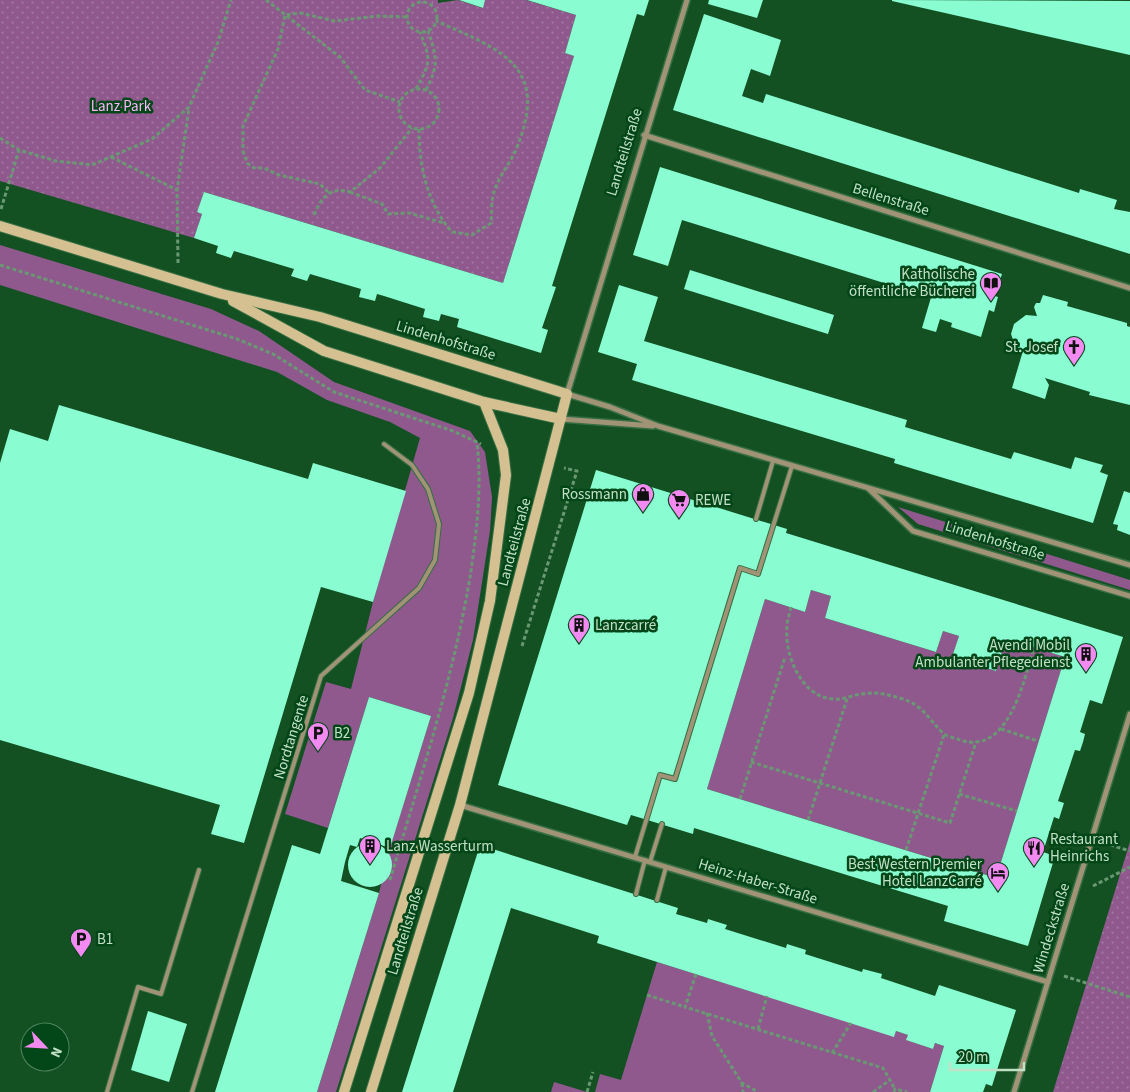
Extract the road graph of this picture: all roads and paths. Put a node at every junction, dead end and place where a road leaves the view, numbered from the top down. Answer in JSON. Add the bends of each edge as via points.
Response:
{"nodes":[{"id":1,"x":231,"y":0,"type":"edge"},
{"id":2,"x":266,"y":0,"type":"edge"},
{"id":3,"x":687,"y":0,"type":"edge"},
{"id":4,"x":424,"y":1,"type":"edge"},
{"id":5,"x":284,"y":15,"type":"junction"},
{"id":6,"x":407,"y":17,"type":"junction"},
{"id":7,"x":436,"y":21,"type":"junction"},
{"id":8,"x":428,"y":31,"type":"junction"},
{"id":9,"x":420,"y":32,"type":"junction"},
{"id":10,"x":416,"y":89,"type":"junction"},
{"id":11,"x":426,"y":90,"type":"junction"},
{"id":12,"x":400,"y":102,"type":"junction"},
{"id":13,"x":189,"y":107,"type":"junction"},
{"id":14,"x":412,"y":128,"type":"junction"},
{"id":15,"x":419,"y":129,"type":"junction"},
{"id":16,"x":644,"y":135,"type":"junction"},
{"id":17,"x":0,"y":138,"type":"edge"},
{"id":18,"x":19,"y":150,"type":"junction"},
{"id":19,"x":110,"y":157,"type":"junction"},
{"id":20,"x":178,"y":190,"type":"junction"},
{"id":21,"x":328,"y":192,"type":"junction"},
{"id":22,"x":350,"y":192,"type":"junction"},
{"id":23,"x":0,"y":212,"type":"edge"},
{"id":24,"x":314,"y":215,"type":"dead end"},
{"id":25,"x":444,"y":223,"type":"junction"},
{"id":26,"x":0,"y":226,"type":"edge"},
{"id":27,"x":0,"y":265,"type":"edge"},
{"id":28,"x":178,"y":281,"type":"junction"},
{"id":29,"x":1130,"y":288,"type":"edge"},
{"id":30,"x":222,"y":294,"type":"junction"},
{"id":31,"x":567,"y":394,"type":"junction"},
{"id":32,"x":484,"y":402,"type":"junction"},
{"id":33,"x":561,"y":419,"type":"junction"},
{"id":34,"x":658,"y":426,"type":"junction"},
{"id":35,"x":384,"y":444,"type":"dead end"},
{"id":36,"x":773,"y":461,"type":"junction"},
{"id":37,"x":792,"y":466,"type":"junction"},
{"id":38,"x":577,"y":471,"type":"dead end"},
{"id":39,"x":867,"y":487,"type":"junction"},
{"id":40,"x":756,"y":519,"type":"dead end"},
{"id":41,"x":1130,"y":565,"type":"edge"},
{"id":42,"x":1130,"y":596,"type":"edge"},
{"id":43,"x":791,"y":607,"type":"dead end"},
{"id":44,"x":522,"y":646,"type":"dead end"},
{"id":45,"x":1034,"y":647,"type":"dead end"},
{"id":46,"x":785,"y":656,"type":"dead end"},
{"id":47,"x":847,"y":699,"type":"junction"},
{"id":48,"x":1130,"y":714,"type":"edge"},
{"id":49,"x":1001,"y":729,"type":"junction"},
{"id":50,"x":944,"y":734,"type":"junction"},
{"id":51,"x":1038,"y":741,"type":"dead end"},
{"id":52,"x":976,"y":742,"type":"junction"},
{"id":53,"x":752,"y":762,"type":"junction"},
{"id":54,"x":820,"y":783,"type":"junction"},
{"id":55,"x":959,"y":794,"type":"junction"},
{"id":56,"x":740,"y":799,"type":"dead end"},
{"id":57,"x":460,"y":805,"type":"junction"},
{"id":58,"x":1017,"y":812,"type":"dead end"},
{"id":59,"x":918,"y":814,"type":"junction"},
{"id":60,"x":808,"y":820,"type":"dead end"},
{"id":61,"x":662,"y":824,"type":"dead end"},
{"id":62,"x":1092,"y":839,"type":"junction"},
{"id":63,"x":906,"y":850,"type":"dead end"},
{"id":64,"x":1130,"y":851,"type":"edge"},
{"id":65,"x":635,"y":857,"type":"junction"},
{"id":66,"x":648,"y":861,"type":"junction"},
{"id":67,"x":666,"y":866,"type":"junction"},
{"id":68,"x":1130,"y":867,"type":"edge"},
{"id":69,"x":199,"y":870,"type":"dead end"},
{"id":70,"x":389,"y":883,"type":"dead end"},
{"id":71,"x":636,"y":894,"type":"dead end"},
{"id":72,"x":1074,"y":896,"type":"junction"},
{"id":73,"x":657,"y":900,"type":"dead end"},
{"id":74,"x":1051,"y":972,"type":"junction"},
{"id":75,"x":696,"y":974,"type":"dead end"},
{"id":76,"x":1048,"y":982,"type":"junction"},
{"id":77,"x":646,"y":995,"type":"dead end"},
{"id":78,"x":767,"y":996,"type":"dead end"},
{"id":79,"x":1130,"y":997,"type":"edge"},
{"id":80,"x":685,"y":1007,"type":"junction"},
{"id":81,"x":706,"y":1013,"type":"junction"},
{"id":82,"x":851,"y":1023,"type":"dead end"},
{"id":83,"x":758,"y":1030,"type":"junction"},
{"id":84,"x":832,"y":1053,"type":"junction"},
{"id":85,"x":593,"y":1072,"type":"dead end"},
{"id":86,"x":890,"y":1080,"type":"junction"},
{"id":87,"x":742,"y":1083,"type":"junction"},
{"id":88,"x":895,"y":1090,"type":"edge"},
{"id":89,"x":107,"y":1092,"type":"edge"},
{"id":90,"x":192,"y":1092,"type":"edge"},
{"id":91,"x":344,"y":1092,"type":"edge"},
{"id":92,"x":372,"y":1092,"type":"edge"},
{"id":93,"x":587,"y":1092,"type":"edge"},
{"id":94,"x":743,"y":1092,"type":"edge"},
{"id":95,"x":758,"y":1092,"type":"edge"},
{"id":96,"x":873,"y":1092,"type":"edge"},
{"id":97,"x":907,"y":1092,"type":"edge"},
{"id":98,"x":1014,"y":1092,"type":"edge"}],
"edges":[{"from":1,"to":13,"type":"path","via":[[218,42]]},
{"from":2,"to":5,"type":"path"},
{"from":3,"to":16,"type":"street","name":"Landteilstraße"},
{"from":4,"to":6,"type":"path","via":[[412,6]]},
{"from":4,"to":7,"type":"path","via":[[435,10]]},
{"from":5,"to":6,"type":"path","via":[[300,13],[335,22],[378,16]]},
{"from":5,"to":12,"type":"path","via":[[340,56],[365,90]]},
{"from":5,"to":21,"type":"path","via":[[278,49],[243,126],[243,151],[247,163],[254,168],[320,184]]},
{"from":6,"to":9,"type":"path","via":[[410,27]]},
{"from":7,"to":8,"type":"path"},
{"from":7,"to":25,"type":"path","via":[[481,41],[508,58],[525,80],[529,108],[515,151],[493,196],[491,223],[472,235],[452,232]]},
{"from":8,"to":9,"type":"path"},
{"from":8,"to":11,"type":"path","via":[[436,54],[436,67]]},
{"from":9,"to":10,"type":"path","via":[[429,56],[428,66]]},
{"from":10,"to":11,"type":"path"},
{"from":10,"to":12,"type":"path","via":[[404,95]]},
{"from":11,"to":15,"type":"path","via":[[437,100],[438,114],[430,126]]},
{"from":12,"to":14,"type":"path","via":[[400,116]]},
{"from":13,"to":19,"type":"path","via":[[152,139]]},
{"from":13,"to":20,"type":"path"},
{"from":14,"to":15,"type":"path"},
{"from":14,"to":22,"type":"path","via":[[380,168]]},
{"from":15,"to":25,"type":"path","via":[[422,174]]},
{"from":16,"to":29,"type":"street","name":"Bellenstraße"},
{"from":16,"to":31,"type":"street","name":"Landteilstraße"},
{"from":17,"to":18,"type":"path"},
{"from":18,"to":19,"type":"path","via":[[56,161],[92,165]]},
{"from":18,"to":23,"type":"path"},
{"from":19,"to":20,"type":"path"},
{"from":20,"to":28,"type":"path"},
{"from":21,"to":22,"type":"path","via":[[341,189]]},
{"from":21,"to":24,"type":"path"},
{"from":22,"to":25,"type":"path","via":[[382,204],[388,214],[409,213]]},
{"from":26,"to":28,"type":"street","name":"Lindenhofstraße"},
{"from":27,"to":70,"type":"path","via":[[237,339],[273,354],[334,392],[452,431],[477,443],[480,487],[462,627]]},
{"from":28,"to":30,"type":"street","name":"Lindenhofstraße"},
{"from":30,"to":31,"type":"street","name":"Lindenhofstraße","via":[[320,317]]},
{"from":30,"to":32,"type":"street","name":"Lindenhofstraße","via":[[324,351]]},
{"from":31,"to":33,"type":"street","name":"Landteilstraße"},
{"from":31,"to":34,"type":"street","name":"Lindenhofstraße","via":[[610,406]]},
{"from":32,"to":33,"type":"street","name":"Lindenhofstraße"},
{"from":32,"to":91,"type":"street","name":"Landteilstraße","via":[[503,450],[506,475],[490,601],[469,693]]},
{"from":33,"to":34,"type":"street","name":"Lindenhofstraße"},
{"from":33,"to":57,"type":"street","name":"Landteilstraße"},
{"from":34,"to":36,"type":"street","name":"Lindenhofstraße"},
{"from":35,"to":90,"type":"lane","name":"Nordtangente","via":[[412,465],[428,489],[440,524],[435,560],[420,588],[321,676]]},
{"from":36,"to":37,"type":"street","name":"Lindenhofstraße"},
{"from":36,"to":40,"type":"lane"},
{"from":37,"to":39,"type":"street","name":"Lindenhofstraße"},
{"from":37,"to":65,"type":"lane","via":[[758,574],[740,568],[675,779],[660,775]]},
{"from":38,"to":44,"type":"path"},
{"from":39,"to":41,"type":"street","name":"Lindenhofstraße"},
{"from":39,"to":42,"type":"street","name":"Lindenhofstraße","via":[[913,532]]},
{"from":43,"to":47,"type":"path","via":[[786,626],[797,673],[810,691],[831,699]]},
{"from":45,"to":49,"type":"path","via":[[1021,690]]},
{"from":46,"to":53,"type":"path"},
{"from":47,"to":50,"type":"path","via":[[882,692],[907,700],[926,713]]},
{"from":47,"to":54,"type":"path"},
{"from":48,"to":62,"type":"street","name":"Windeckstraße"},
{"from":49,"to":51,"type":"path"},
{"from":49,"to":52,"type":"path"},
{"from":50,"to":52,"type":"path"},
{"from":50,"to":59,"type":"path"},
{"from":52,"to":55,"type":"path"},
{"from":53,"to":54,"type":"path"},
{"from":53,"to":56,"type":"path"},
{"from":54,"to":59,"type":"path"},
{"from":54,"to":60,"type":"path"},
{"from":55,"to":58,"type":"path"},
{"from":55,"to":59,"type":"path","via":[[950,824]]},
{"from":57,"to":65,"type":"street","name":"Heinz-Haber-Straße"},
{"from":57,"to":92,"type":"street","name":"Landteilstraße"},
{"from":59,"to":63,"type":"path"},
{"from":61,"to":66,"type":"lane"},
{"from":62,"to":64,"type":"path"},
{"from":62,"to":72,"type":"street","name":"Windeckstraße"},
{"from":65,"to":66,"type":"street","name":"Heinz-Haber-Straße"},
{"from":66,"to":67,"type":"street","name":"Heinz-Haber-Straße"},
{"from":66,"to":71,"type":"lane"},
{"from":67,"to":73,"type":"lane"},
{"from":67,"to":76,"type":"street","name":"Heinz-Haber-Straße"},
{"from":68,"to":72,"type":"path"},
{"from":69,"to":89,"type":"lane","via":[[161,994],[138,987]]},
{"from":72,"to":74,"type":"street","name":"Windeckstraße"},
{"from":74,"to":76,"type":"street","name":"Windeckstraße"},
{"from":74,"to":79,"type":"path"},
{"from":75,"to":80,"type":"path"},
{"from":76,"to":98,"type":"street","name":"Windeckstraße"},
{"from":77,"to":80,"type":"path"},
{"from":78,"to":83,"type":"path"},
{"from":80,"to":81,"type":"path"},
{"from":81,"to":83,"type":"path"},
{"from":81,"to":87,"type":"path","via":[[712,1036]]},
{"from":82,"to":84,"type":"path"},
{"from":83,"to":84,"type":"path"},
{"from":84,"to":86,"type":"path","via":[[883,1068]]},
{"from":85,"to":93,"type":"path"},
{"from":86,"to":88,"type":"path"},
{"from":86,"to":96,"type":"path"},
{"from":87,"to":94,"type":"path"},
{"from":87,"to":95,"type":"path"},
{"from":88,"to":97,"type":"path"}]}
